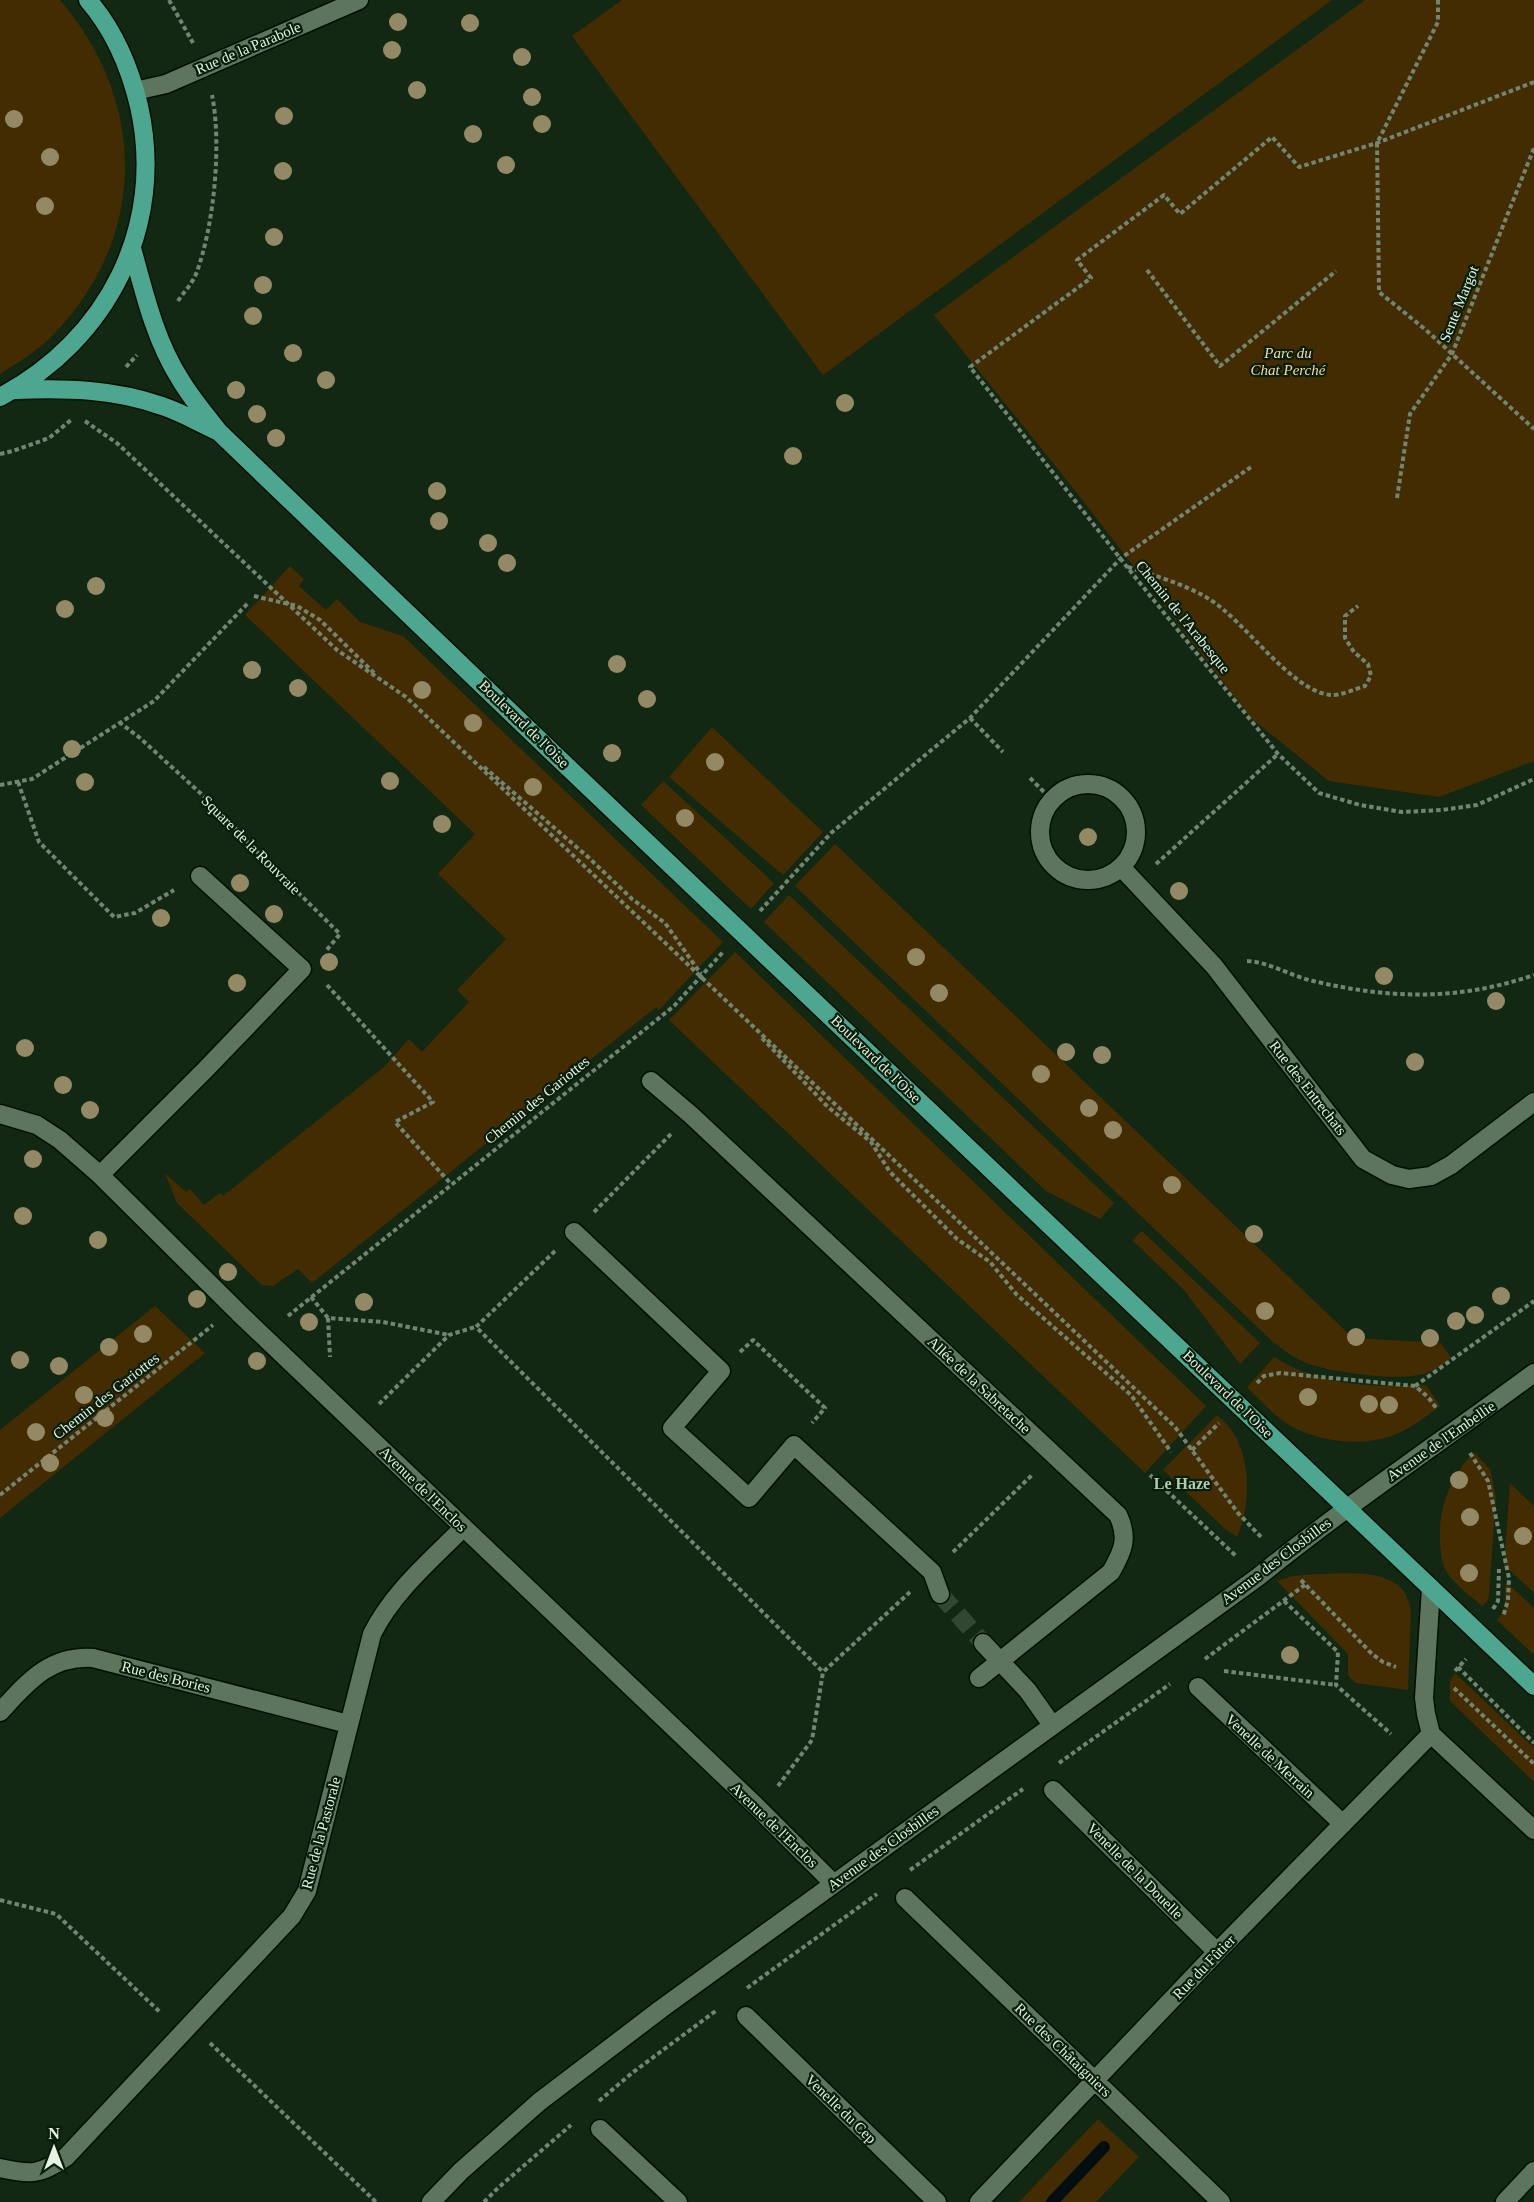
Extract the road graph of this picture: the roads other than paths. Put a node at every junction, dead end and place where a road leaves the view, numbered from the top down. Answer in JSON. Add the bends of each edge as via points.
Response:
{"nodes":[{"id":1,"x":88,"y":0,"type":"edge"},
{"id":2,"x":358,"y":0,"type":"edge"},
{"id":3,"x":135,"y":91,"type":"junction"},
{"id":4,"x":132,"y":248,"type":"junction"},
{"id":5,"x":7,"y":394,"type":"edge"},
{"id":6,"x":219,"y":432,"type":"junction"},
{"id":7,"x":1121,"y":867,"type":"junction"},
{"id":8,"x":200,"y":876,"type":"road end"},
{"id":9,"x":651,"y":1081,"type":"dead end"},
{"id":10,"x":1534,"y":1102,"type":"edge"},
{"id":11,"x":0,"y":1113,"type":"edge"},
{"id":12,"x":100,"y":1175,"type":"junction"},
{"id":13,"x":574,"y":1232,"type":"road end"},
{"id":14,"x":1534,"y":1373,"type":"edge"},
{"id":15,"x":1347,"y":1507,"type":"junction"},
{"id":16,"x":463,"y":1528,"type":"junction"},
{"id":17,"x":1431,"y":1588,"type":"junction"},
{"id":18,"x":940,"y":1594,"type":"tunnel mouth"},
{"id":19,"x":983,"y":1643,"type":"tunnel mouth"},
{"id":20,"x":999,"y":1661,"type":"junction"},
{"id":21,"x":979,"y":1678,"type":"dead end"},
{"id":22,"x":1534,"y":1686,"type":"edge"},
{"id":23,"x":1198,"y":1687,"type":"dead end"},
{"id":24,"x":0,"y":1712,"type":"edge"},
{"id":25,"x":348,"y":1724,"type":"junction"},
{"id":26,"x":1052,"y":1725,"type":"junction"},
{"id":27,"x":1431,"y":1734,"type":"junction"},
{"id":28,"x":1053,"y":1790,"type":"dead end"},
{"id":29,"x":1343,"y":1824,"type":"junction"},
{"id":30,"x":1534,"y":1830,"type":"edge"},
{"id":31,"x":834,"y":1884,"type":"junction"},
{"id":32,"x":905,"y":1898,"type":"dead end"},
{"id":33,"x":1217,"y":1952,"type":"junction"},
{"id":34,"x":746,"y":2016,"type":"dead end"},
{"id":35,"x":1095,"y":2081,"type":"junction"},
{"id":36,"x":600,"y":2129,"type":"dead end"},
{"id":37,"x":0,"y":2168,"type":"edge"},
{"id":38,"x":1534,"y":2171,"type":"edge"},
{"id":39,"x":431,"y":2202,"type":"edge"},
{"id":40,"x":678,"y":2202,"type":"edge"},
{"id":41,"x":937,"y":2202,"type":"edge"},
{"id":42,"x":979,"y":2202,"type":"edge"},
{"id":43,"x":1221,"y":2202,"type":"edge"},
{"id":44,"x":1505,"y":2202,"type":"edge"}],
"edges":[{"from":1,"to":3,"type":"main road","via":[[119,48]]},
{"from":2,"to":3,"type":"street","name":"Rue de la Parabole","via":[[166,84]]},
{"from":3,"to":4,"type":"main road","via":[[146,158],[145,188]]},
{"from":4,"to":5,"type":"main road","via":[[109,297],[88,326],[58,359]]},
{"from":4,"to":6,"type":"main road","name":"Boulevard de l'Oise","via":[[166,354],[180,380]]},
{"from":5,"to":6,"type":"main road","name":"Boulevard de l'Oise","via":[[61,388],[106,392],[164,406]]},
{"from":6,"to":15,"type":"main road","name":"Boulevard de l'Oise"},
{"from":7,"to":7,"type":"street","via":[[1134,846],[1136,821],[1118,793],[1086,784],[1070,787],[1056,796],[1041,825],[1041,842],[1048,858],[1074,878],[1107,876]]},
{"from":7,"to":10,"type":"street","name":"Rue des Entrechats","via":[[1214,966],[1363,1159],[1392,1175],[1409,1179],[1431,1176]]},
{"from":8,"to":12,"type":"street","via":[[307,969]]},
{"from":9,"to":20,"type":"street","name":"Allée de la Sabretache","via":[[1118,1515],[1125,1540],[1111,1572]]},
{"from":11,"to":12,"type":"street","name":"Avenue de l'Enclos","via":[[37,1125]]},
{"from":12,"to":16,"type":"street","name":"Avenue de l'Enclos"},
{"from":13,"to":18,"type":"street","via":[[721,1371],[672,1428],[749,1498],[794,1445],[932,1572]]},
{"from":14,"to":15,"type":"street","name":"Avenue de l'Embellie"},
{"from":15,"to":17,"type":"main road","name":"Boulevard de l'Oise"},
{"from":15,"to":26,"type":"street","name":"Avenue des Closbilles","via":[[1258,1577]]},
{"from":16,"to":25,"type":"street","name":"Rue de la Pastorale","via":[[382,1614],[372,1634]]},
{"from":16,"to":31,"type":"street","name":"Avenue de l'Enclos"},
{"from":17,"to":22,"type":"main road","name":"Boulevard de l'Oise"},
{"from":17,"to":27,"type":"street","via":[[1424,1698]]},
{"from":19,"to":20,"type":"street"},
{"from":20,"to":21,"type":"street","name":"Allée de la Sabretache"},
{"from":20,"to":26,"type":"street","via":[[1028,1691]]},
{"from":23,"to":29,"type":"street","name":"Venelle de Merrain"},
{"from":24,"to":25,"type":"street","name":"Rue des Bories","via":[[45,1669],[76,1657],[93,1658]]},
{"from":25,"to":37,"type":"street","name":"Rue de la Pastorale","via":[[307,1891],[292,1916],[66,2157],[36,2173]]},
{"from":26,"to":31,"type":"street","name":"Avenue des Closbilles"},
{"from":27,"to":29,"type":"street","name":"Rue du Fûtier"},
{"from":27,"to":30,"type":"street"},
{"from":28,"to":33,"type":"street","name":"Venelle de la Douelle"},
{"from":29,"to":33,"type":"street","name":"Rue du Fûtier"},
{"from":31,"to":39,"type":"street","name":"Avenue des Closbilles","via":[[539,2102]]},
{"from":32,"to":35,"type":"street","name":"Rue des Châtaigniers"},
{"from":33,"to":35,"type":"street","name":"Rue du Fûtier"},
{"from":34,"to":41,"type":"street","name":"Venelle du Cep"},
{"from":35,"to":42,"type":"street","name":"Rue du Fûtier"},
{"from":35,"to":43,"type":"street","name":"Rue des Châtaigniers"},
{"from":36,"to":40,"type":"street"},
{"from":38,"to":44,"type":"street"}]}
